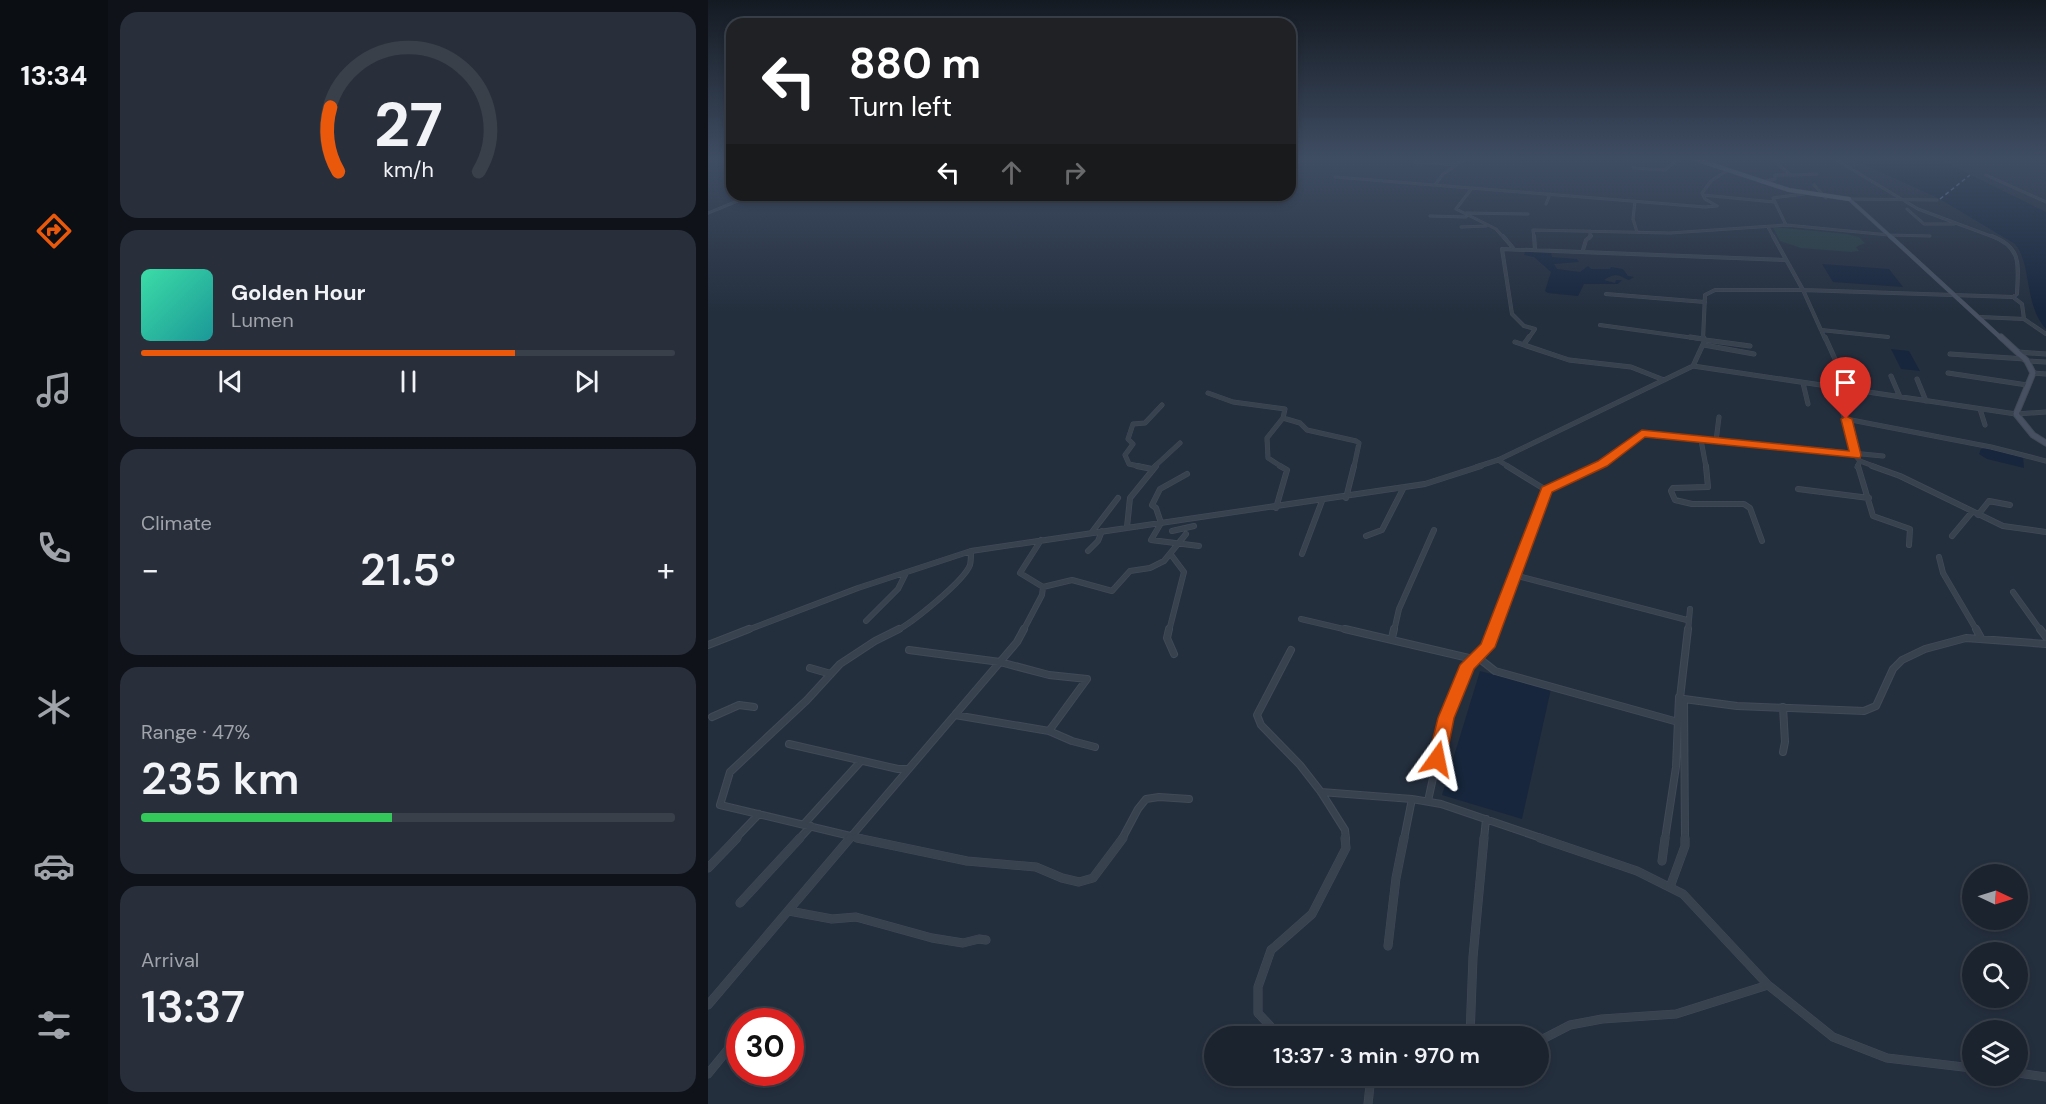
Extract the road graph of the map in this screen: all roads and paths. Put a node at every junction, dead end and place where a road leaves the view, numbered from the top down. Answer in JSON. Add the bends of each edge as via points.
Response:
{"nodes":[{"id":1,"x":1907,"y":209,"type":"dead end"},
{"id":2,"x":1457,"y":210,"type":"edge"},
{"id":3,"x":1634,"y":210,"type":"edge"},
{"id":4,"x":1778,"y":210,"type":"edge"},
{"id":5,"x":1861,"y":210,"type":"edge"},
{"id":6,"x":1919,"y":210,"type":"edge"},
{"id":7,"x":1460,"y":213,"type":"junction"},
{"id":8,"x":1528,"y":214,"type":"dead end"},
{"id":9,"x":1430,"y":216,"type":"dead end"},
{"id":10,"x":1472,"y":217,"type":"junction"},
{"id":11,"x":1957,"y":224,"type":"junction"},
{"id":12,"x":1786,"y":225,"type":"junction"},
{"id":13,"x":1489,"y":226,"type":"junction"},
{"id":14,"x":1461,"y":227,"type":"dead end"},
{"id":15,"x":1768,"y":227,"type":"junction"},
{"id":16,"x":1590,"y":231,"type":"junction"},
{"id":17,"x":1637,"y":232,"type":"junction"},
{"id":18,"x":1889,"y":235,"type":"junction"},
{"id":19,"x":1930,"y":236,"type":"dead end"},
{"id":20,"x":1513,"y":248,"type":"junction"},
{"id":21,"x":1535,"y":249,"type":"junction"},
{"id":22,"x":1583,"y":250,"type":"junction"},
{"id":23,"x":1786,"y":260,"type":"junction"},
{"id":24,"x":1803,"y":290,"type":"junction"},
{"id":25,"x":1606,"y":294,"type":"dead end"},
{"id":26,"x":1956,"y":295,"type":"junction"},
{"id":27,"x":2013,"y":297,"type":"junction"},
{"id":28,"x":1705,"y":302,"type":"junction"},
{"id":29,"x":1980,"y":317,"type":"junction"},
{"id":30,"x":2024,"y":319,"type":"junction"},
{"id":31,"x":1600,"y":325,"type":"dead end"},
{"id":32,"x":1821,"y":330,"type":"junction"},
{"id":33,"x":2046,"y":334,"type":"edge"},
{"id":34,"x":1888,"y":337,"type":"dead end"},
{"id":35,"x":1515,"y":342,"type":"dead end"},
{"id":36,"x":1704,"y":342,"type":"junction"},
{"id":37,"x":1524,"y":345,"type":"junction"},
{"id":38,"x":1750,"y":346,"type":"dead end"},
{"id":39,"x":2018,"y":352,"type":"junction"},
{"id":40,"x":1754,"y":354,"type":"dead end"},
{"id":41,"x":1950,"y":354,"type":"dead end"},
{"id":42,"x":2046,"y":354,"type":"edge"},
{"id":43,"x":2026,"y":360,"type":"junction"},
{"id":44,"x":2046,"y":362,"type":"edge"},
{"id":45,"x":1693,"y":366,"type":"junction"},
{"id":46,"x":1948,"y":373,"type":"dead end"},
{"id":47,"x":2033,"y":373,"type":"junction"},
{"id":48,"x":2046,"y":374,"type":"edge"},
{"id":49,"x":1891,"y":376,"type":"dead end"},
{"id":50,"x":1917,"y":379,"type":"dead end"},
{"id":51,"x":1664,"y":380,"type":"junction"},
{"id":52,"x":1803,"y":383,"type":"junction"},
{"id":53,"x":2027,"y":385,"type":"junction"},
{"id":54,"x":1836,"y":388,"type":"junction"},
{"id":55,"x":1849,"y":390,"type":"junction"},
{"id":56,"x":1208,"y":393,"type":"dead end"},
{"id":57,"x":1900,"y":397,"type":"junction"},
{"id":58,"x":1926,"y":401,"type":"junction"},
{"id":59,"x":1808,"y":404,"type":"dead end"},
{"id":60,"x":1162,"y":405,"type":"dead end"},
{"id":61,"x":1980,"y":409,"type":"junction"},
{"id":62,"x":2046,"y":412,"type":"edge"},
{"id":63,"x":2016,"y":414,"type":"junction"},
{"id":64,"x":1719,"y":417,"type":"dead end"},
{"id":65,"x":1283,"y":418,"type":"junction"},
{"id":66,"x":1846,"y":419,"type":"junction"},
{"id":67,"x":1986,"y":425,"type":"dead end"},
{"id":68,"x":1701,"y":440,"type":"junction"},
{"id":69,"x":1716,"y":441,"type":"junction"},
{"id":70,"x":1180,"y":443,"type":"dead end"},
{"id":71,"x":2046,"y":443,"type":"edge"},
{"id":72,"x":1856,"y":455,"type":"junction"},
{"id":73,"x":1883,"y":456,"type":"dead end"},
{"id":74,"x":1498,"y":460,"type":"junction"},
{"id":75,"x":1860,"y":461,"type":"junction"},
{"id":76,"x":2046,"y":461,"type":"edge"},
{"id":77,"x":1152,"y":469,"type":"junction"},
{"id":78,"x":1186,"y":474,"type":"dead end"},
{"id":79,"x":1403,"y":489,"type":"junction"},
{"id":80,"x":1798,"y":489,"type":"dead end"},
{"id":81,"x":1546,"y":490,"type":"junction"},
{"id":82,"x":1118,"y":498,"type":"dead end"},
{"id":83,"x":1346,"y":498,"type":"junction"},
{"id":84,"x":1869,"y":498,"type":"junction"},
{"id":85,"x":1322,"y":501,"type":"junction"},
{"id":86,"x":2010,"y":505,"type":"dead end"},
{"id":87,"x":1276,"y":508,"type":"junction"},
{"id":88,"x":1972,"y":512,"type":"junction"},
{"id":89,"x":1978,"y":515,"type":"junction"},
{"id":90,"x":1174,"y":521,"type":"junction"},
{"id":91,"x":1161,"y":523,"type":"junction"},
{"id":92,"x":1194,"y":526,"type":"dead end"},
{"id":93,"x":1127,"y":527,"type":"junction"},
{"id":94,"x":1434,"y":530,"type":"dead end"},
{"id":95,"x":1102,"y":531,"type":"junction"},
{"id":96,"x":1172,"y":531,"type":"junction"},
{"id":97,"x":1092,"y":532,"type":"junction"},
{"id":98,"x":2046,"y":532,"type":"edge"},
{"id":99,"x":1186,"y":534,"type":"dead end"},
{"id":100,"x":1366,"y":536,"type":"dead end"},
{"id":101,"x":1952,"y":536,"type":"dead end"},
{"id":102,"x":1041,"y":540,"type":"junction"},
{"id":103,"x":1762,"y":541,"type":"dead end"},
{"id":104,"x":1169,"y":542,"type":"junction"},
{"id":105,"x":1179,"y":544,"type":"junction"},
{"id":106,"x":1909,"y":545,"type":"dead end"},
{"id":107,"x":1199,"y":546,"type":"dead end"},
{"id":108,"x":971,"y":551,"type":"junction"},
{"id":109,"x":1088,"y":551,"type":"dead end"},
{"id":110,"x":1302,"y":555,"type":"dead end"},
{"id":111,"x":1172,"y":556,"type":"junction"},
{"id":112,"x":1939,"y":557,"type":"dead end"},
{"id":113,"x":906,"y":572,"type":"junction"},
{"id":114,"x":1514,"y":575,"type":"junction"},
{"id":115,"x":1043,"y":587,"type":"junction"},
{"id":116,"x":2013,"y":592,"type":"dead end"},
{"id":117,"x":1690,"y":609,"type":"dead end"},
{"id":118,"x":1301,"y":619,"type":"dead end"},
{"id":119,"x":1687,"y":620,"type":"junction"},
{"id":120,"x":866,"y":621,"type":"dead end"},
{"id":121,"x":2046,"y":637,"type":"edge"},
{"id":122,"x":1392,"y":638,"type":"junction"},
{"id":123,"x":1981,"y":638,"type":"junction"},
{"id":124,"x":2046,"y":644,"type":"edge"},
{"id":125,"x":708,"y":645,"type":"edge"},
{"id":126,"x":909,"y":650,"type":"dead end"},
{"id":127,"x":1291,"y":650,"type":"dead end"},
{"id":128,"x":1174,"y":654,"type":"dead end"},
{"id":129,"x":1474,"y":657,"type":"junction"},
{"id":130,"x":1000,"y":662,"type":"junction"},
{"id":131,"x":810,"y":668,"type":"dead end"},
{"id":132,"x":831,"y":674,"type":"junction"},
{"id":133,"x":1681,"y":698,"type":"junction"},
{"id":134,"x":754,"y":707,"type":"dead end"},
{"id":135,"x":1783,"y":707,"type":"junction"},
{"id":136,"x":955,"y":716,"type":"junction"},
{"id":137,"x":709,"y":717,"type":"edge"},
{"id":138,"x":1678,"y":722,"type":"junction"},
{"id":139,"x":1049,"y":731,"type":"junction"},
{"id":140,"x":789,"y":744,"type":"dead end"},
{"id":141,"x":1095,"y":747,"type":"dead end"},
{"id":142,"x":1783,"y":752,"type":"dead end"},
{"id":143,"x":861,"y":761,"type":"junction"},
{"id":144,"x":908,"y":769,"type":"junction"},
{"id":145,"x":1322,"y":792,"type":"junction"},
{"id":146,"x":1189,"y":799,"type":"dead end"},
{"id":147,"x":1412,"y":799,"type":"junction"},
{"id":148,"x":1428,"y":801,"type":"junction"},
{"id":149,"x":759,"y":814,"type":"junction"},
{"id":150,"x":1486,"y":819,"type":"junction"},
{"id":151,"x":807,"y":825,"type":"junction"},
{"id":152,"x":852,"y":836,"type":"junction"},
{"id":153,"x":1662,"y":861,"type":"dead end"},
{"id":154,"x":708,"y":868,"type":"edge"},
{"id":155,"x":1670,"y":887,"type":"junction"},
{"id":156,"x":740,"y":903,"type":"dead end"},
{"id":157,"x":789,"y":911,"type":"junction"},
{"id":158,"x":986,"y":940,"type":"dead end"},
{"id":159,"x":1389,"y":946,"type":"dead end"},
{"id":160,"x":1768,"y":985,"type":"junction"},
{"id":161,"x":708,"y":1005,"type":"edge"},
{"id":162,"x":1270,"y":1026,"type":"edge"},
{"id":163,"x":1470,"y":1026,"type":"edge"},
{"id":164,"x":1549,"y":1036,"type":"edge"},
{"id":165,"x":726,"y":1051,"type":"edge"},
{"id":166,"x":1962,"y":1067,"type":"edge"},
{"id":167,"x":708,"y":1074,"type":"edge"},
{"id":168,"x":2028,"y":1074,"type":"edge"},
{"id":169,"x":2046,"y":1077,"type":"edge"},
{"id":170,"x":1370,"y":1086,"type":"edge"},
{"id":171,"x":1368,"y":1104,"type":"edge"}],
"edges":[{"from":1,"to":11,"type":"street","via":[[1925,224]]},
{"from":2,"to":7,"type":"street"},
{"from":3,"to":17,"type":"street"},
{"from":4,"to":12,"type":"street"},
{"from":5,"to":18,"type":"main road"},
{"from":6,"to":11,"type":"street"},
{"from":7,"to":8,"type":"street"},
{"from":7,"to":10,"type":"street"},
{"from":9,"to":10,"type":"street"},
{"from":10,"to":13,"type":"street"},
{"from":11,"to":27,"type":"street","via":[[1988,234],[2013,250],[2018,258],[2017,294]]},
{"from":12,"to":15,"type":"street"},
{"from":12,"to":18,"type":"street"},
{"from":13,"to":14,"type":"street"},
{"from":13,"to":20,"type":"street"},
{"from":15,"to":17,"type":"street","via":[[1670,234]]},
{"from":15,"to":23,"type":"street"},
{"from":16,"to":17,"type":"street"},
{"from":16,"to":21,"type":"street","via":[[1533,230]]},
{"from":16,"to":22,"type":"street","via":[[1591,237]]},
{"from":18,"to":19,"type":"street"},
{"from":18,"to":26,"type":"main road"},
{"from":20,"to":21,"type":"street"},
{"from":20,"to":37,"type":"street","via":[[1502,250],[1510,309],[1520,323],[1535,329]]},
{"from":21,"to":22,"type":"street"},
{"from":22,"to":23,"type":"street"},
{"from":23,"to":24,"type":"street"},
{"from":24,"to":26,"type":"street"},
{"from":24,"to":28,"type":"street","via":[[1715,290],[1705,296]]},
{"from":24,"to":32,"type":"street"},
{"from":25,"to":28,"type":"street"},
{"from":26,"to":27,"type":"street"},
{"from":26,"to":29,"type":"main road"},
{"from":27,"to":30,"type":"street","via":[[2022,304]]},
{"from":28,"to":36,"type":"street"},
{"from":29,"to":30,"type":"street"},
{"from":29,"to":39,"type":"main road"},
{"from":30,"to":33,"type":"street"},
{"from":31,"to":36,"type":"street"},
{"from":32,"to":34,"type":"street"},
{"from":32,"to":55,"type":"street"},
{"from":35,"to":37,"type":"street"},
{"from":36,"to":38,"type":"street"},
{"from":36,"to":40,"type":"street"},
{"from":36,"to":45,"type":"street"},
{"from":37,"to":51,"type":"street","via":[[1569,360],[1636,368]]},
{"from":39,"to":42,"type":"street"},
{"from":39,"to":43,"type":"main road"},
{"from":41,"to":43,"type":"street"},
{"from":43,"to":44,"type":"street"},
{"from":43,"to":47,"type":"main road"},
{"from":45,"to":51,"type":"street"},
{"from":45,"to":52,"type":"street"},
{"from":46,"to":53,"type":"street"},
{"from":47,"to":48,"type":"street"},
{"from":47,"to":53,"type":"main road"},
{"from":49,"to":57,"type":"street"},
{"from":50,"to":58,"type":"street"},
{"from":51,"to":74,"type":"street"},
{"from":52,"to":54,"type":"street"},
{"from":52,"to":59,"type":"street"},
{"from":53,"to":63,"type":"main road"},
{"from":54,"to":55,"type":"street"},
{"from":54,"to":66,"type":"street"},
{"from":55,"to":57,"type":"street"},
{"from":56,"to":65,"type":"street","via":[[1233,402],[1285,409]]},
{"from":57,"to":58,"type":"street"},
{"from":58,"to":61,"type":"street"},
{"from":60,"to":77,"type":"street","via":[[1145,423],[1133,424],[1128,439],[1133,444],[1125,455],[1130,464]]},
{"from":61,"to":63,"type":"street"},
{"from":61,"to":67,"type":"street"},
{"from":62,"to":63,"type":"street"},
{"from":63,"to":71,"type":"main road","via":[[2033,435]]},
{"from":64,"to":69,"type":"street"},
{"from":65,"to":83,"type":"street","via":[[1300,423],[1307,430],[1359,443]]},
{"from":65,"to":87,"type":"street","via":[[1267,438],[1268,458],[1287,470]]},
{"from":66,"to":72,"type":"street"},
{"from":66,"to":76,"type":"street"},
{"from":68,"to":69,"type":"street"},
{"from":68,"to":81,"type":"street","via":[[1639,434],[1602,463]]},
{"from":68,"to":103,"type":"street","via":[[1709,485],[1673,488],[1675,500],[1692,504],[1744,504],[1750,508]]},
{"from":69,"to":72,"type":"street"},
{"from":70,"to":77,"type":"street"},
{"from":72,"to":73,"type":"street"},
{"from":72,"to":75,"type":"street"},
{"from":74,"to":79,"type":"street"},
{"from":74,"to":81,"type":"street"},
{"from":75,"to":84,"type":"street","via":[[1857,468]]},
{"from":75,"to":88,"type":"street"},
{"from":77,"to":93,"type":"street","via":[[1130,498]]},
{"from":78,"to":91,"type":"street","via":[[1160,489],[1152,505]]},
{"from":79,"to":83,"type":"street"},
{"from":79,"to":100,"type":"street","via":[[1382,530]]},
{"from":80,"to":84,"type":"street"},
{"from":81,"to":114,"type":"street"},
{"from":82,"to":97,"type":"street"},
{"from":83,"to":85,"type":"street"},
{"from":84,"to":106,"type":"street","via":[[1873,516],[1910,529]]},
{"from":85,"to":87,"type":"street"},
{"from":85,"to":110,"type":"street"},
{"from":86,"to":89,"type":"street","via":[[1989,501]]},
{"from":87,"to":90,"type":"street"},
{"from":88,"to":89,"type":"street"},
{"from":88,"to":101,"type":"street"},
{"from":89,"to":98,"type":"street","via":[[2003,526]]},
{"from":90,"to":91,"type":"street"},
{"from":90,"to":96,"type":"street"},
{"from":91,"to":93,"type":"street"},
{"from":91,"to":104,"type":"street","via":[[1151,540]]},
{"from":92,"to":96,"type":"street"},
{"from":93,"to":95,"type":"street"},
{"from":94,"to":122,"type":"street","via":[[1399,609]]},
{"from":95,"to":97,"type":"street"},
{"from":95,"to":109,"type":"street"},
{"from":96,"to":104,"type":"street"},
{"from":97,"to":102,"type":"street"},
{"from":99,"to":105,"type":"street"},
{"from":102,"to":108,"type":"street"},
{"from":102,"to":115,"type":"street","via":[[1020,573]]},
{"from":104,"to":105,"type":"street"},
{"from":105,"to":107,"type":"street"},
{"from":105,"to":111,"type":"street"},
{"from":108,"to":113,"type":"street"},
{"from":108,"to":132,"type":"street","via":[[970,565],[964,574],[924,612],[908,626],[875,641],[840,664]]},
{"from":111,"to":115,"type":"street","via":[[1148,570],[1130,571],[1113,591],[1072,580]]},
{"from":111,"to":128,"type":"street","via":[[1184,572],[1167,638]]},
{"from":112,"to":123,"type":"street","via":[[1943,573]]},
{"from":113,"to":120,"type":"street","via":[[898,589]]},
{"from":113,"to":125,"type":"street"},
{"from":114,"to":119,"type":"street"},
{"from":114,"to":129,"type":"street","via":[[1487,647]]},
{"from":115,"to":130,"type":"street","via":[[1034,614]]},
{"from":116,"to":121,"type":"street"},
{"from":117,"to":119,"type":"street"},
{"from":118,"to":122,"type":"street"},
{"from":119,"to":133,"type":"street"},
{"from":122,"to":129,"type":"street"},
{"from":123,"to":124,"type":"street"},
{"from":123,"to":135,"type":"street","via":[[1953,641],[1902,660],[1893,669],[1876,706],[1864,711]]},
{"from":126,"to":130,"type":"street"},
{"from":127,"to":145,"type":"street","via":[[1257,715],[1261,725]]},
{"from":129,"to":138,"type":"street","via":[[1495,671]]},
{"from":129,"to":148,"type":"street","via":[[1446,718]]},
{"from":130,"to":136,"type":"street"},
{"from":130,"to":139,"type":"street","via":[[1087,680]]},
{"from":131,"to":132,"type":"street"},
{"from":132,"to":149,"type":"street","via":[[730,772],[720,805]]},
{"from":133,"to":135,"type":"street","via":[[1737,706]]},
{"from":133,"to":138,"type":"street"},
{"from":133,"to":155,"type":"street","via":[[1685,846]]},
{"from":134,"to":137,"type":"street","via":[[739,705]]},
{"from":135,"to":142,"type":"street"},
{"from":136,"to":139,"type":"street"},
{"from":136,"to":144,"type":"street"},
{"from":138,"to":153,"type":"street","via":[[1676,767]]},
{"from":139,"to":141,"type":"street"},
{"from":140,"to":143,"type":"street"},
{"from":143,"to":144,"type":"street"},
{"from":143,"to":151,"type":"street"},
{"from":144,"to":152,"type":"street"},
{"from":145,"to":147,"type":"street"},
{"from":145,"to":162,"type":"street","via":[[1345,830],[1346,848],[1312,914],[1271,950],[1258,987],[1258,1013]]},
{"from":146,"to":152,"type":"street","via":[[1146,799],[1119,846],[1093,878],[1079,882],[1036,867],[967,861]]},
{"from":147,"to":148,"type":"street"},
{"from":147,"to":159,"type":"street","via":[[1396,878]]},
{"from":148,"to":150,"type":"street"},
{"from":149,"to":151,"type":"street"},
{"from":149,"to":154,"type":"street"},
{"from":150,"to":155,"type":"street","via":[[1637,871]]},
{"from":150,"to":163,"type":"street"},
{"from":151,"to":152,"type":"street"},
{"from":151,"to":156,"type":"street"},
{"from":152,"to":157,"type":"street"},
{"from":155,"to":160,"type":"street","via":[[1696,907]]},
{"from":157,"to":158,"type":"street","via":[[832,919],[856,917],[963,943]]},
{"from":157,"to":161,"type":"street"},
{"from":160,"to":164,"type":"street","via":[[1676,1014],[1602,1019],[1570,1025]]},
{"from":160,"to":166,"type":"street","via":[[1833,1037],[1856,1047],[1887,1058]]},
{"from":165,"to":167,"type":"street"},
{"from":168,"to":169,"type":"street"},
{"from":170,"to":171,"type":"street"}]}
